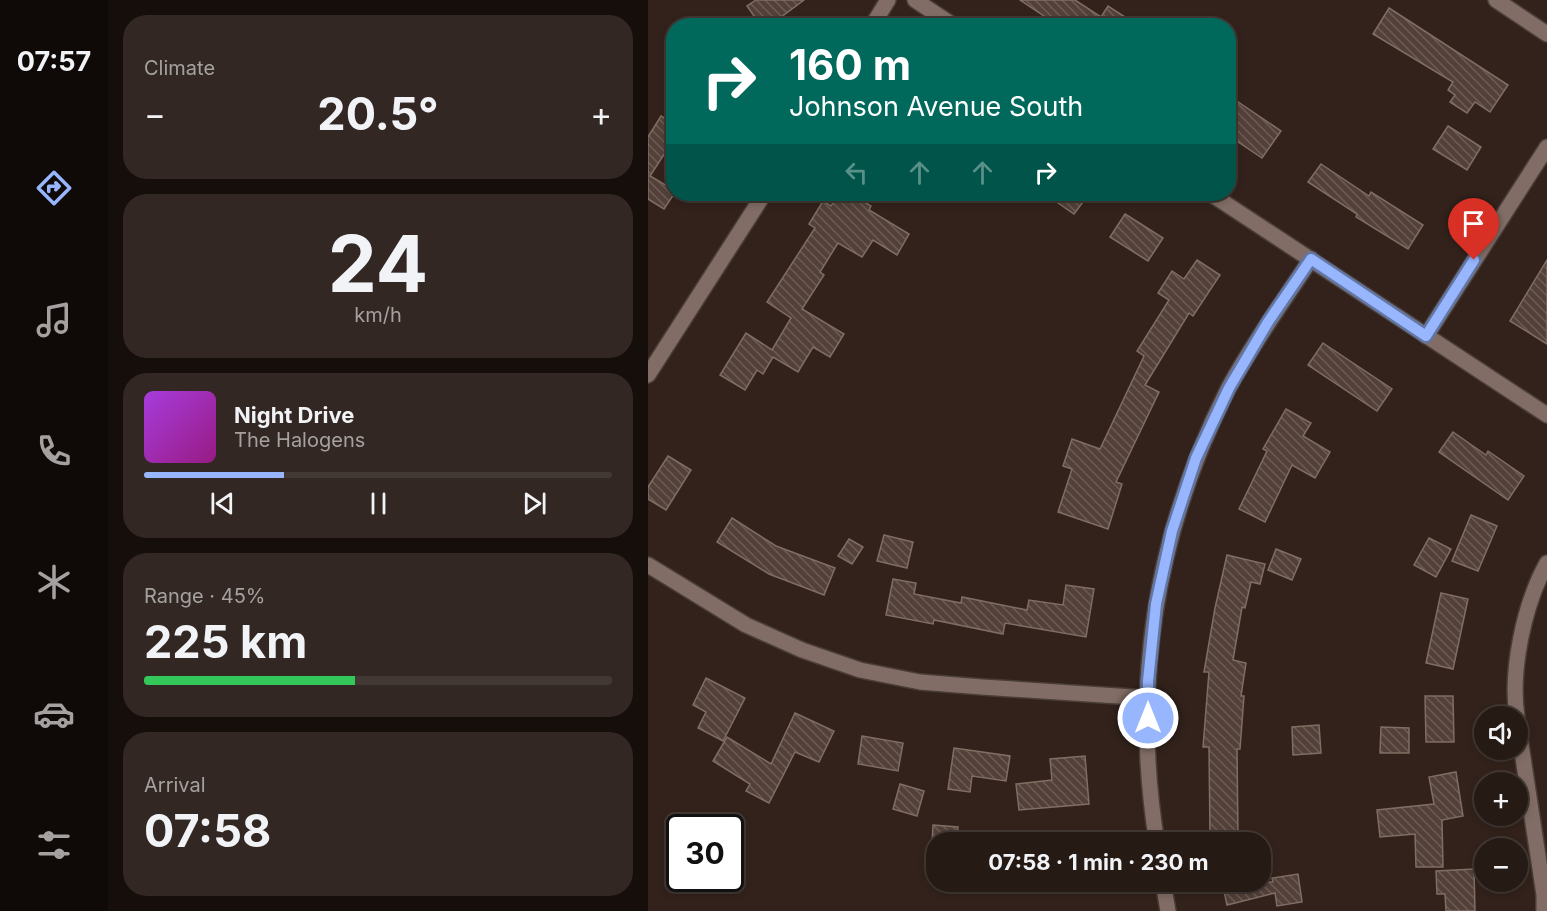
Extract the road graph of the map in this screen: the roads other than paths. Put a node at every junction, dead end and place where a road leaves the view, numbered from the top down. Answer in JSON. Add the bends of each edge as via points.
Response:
{"nodes":[{"id":1,"x":888,"y":0,"type":"edge"},
{"id":2,"x":915,"y":0,"type":"edge"},
{"id":3,"x":1496,"y":0,"type":"edge"},
{"id":4,"x":877,"y":18,"type":"edge"},
{"id":5,"x":942,"y":18,"type":"edge"},
{"id":6,"x":1547,"y":33,"type":"edge"},
{"id":7,"x":1547,"y":147,"type":"edge"},
{"id":8,"x":760,"y":201,"type":"edge"},
{"id":9,"x":1222,"y":201,"type":"edge"},
{"id":10,"x":1311,"y":259,"type":"junction"},
{"id":11,"x":1426,"y":336,"type":"junction"},
{"id":12,"x":648,"y":375,"type":"edge"},
{"id":13,"x":1547,"y":415,"type":"edge"},
{"id":14,"x":1547,"y":563,"type":"edge"},
{"id":15,"x":648,"y":565,"type":"edge"},
{"id":16,"x":1148,"y":698,"type":"junction"},
{"id":17,"x":1515,"y":706,"type":"edge"},
{"id":18,"x":1523,"y":760,"type":"edge"},
{"id":19,"x":1156,"y":832,"type":"edge"},
{"id":20,"x":1165,"y":892,"type":"edge"},
{"id":21,"x":1168,"y":911,"type":"edge"},
{"id":22,"x":1544,"y":911,"type":"edge"}],
"edges":[{"from":1,"to":4,"type":"street"},
{"from":2,"to":5,"type":"street"},
{"from":3,"to":6,"type":"street"},
{"from":7,"to":11,"type":"street"},
{"from":8,"to":12,"type":"street"},
{"from":9,"to":10,"type":"street"},
{"from":10,"to":11,"type":"street"},
{"from":10,"to":16,"type":"street","via":[[1229,388],[1196,458],[1172,531],[1156,604]]},
{"from":11,"to":13,"type":"street"},
{"from":14,"to":17,"type":"street","via":[[1528,610],[1518,657]]},
{"from":15,"to":16,"type":"street","via":[[746,625],[860,670],[920,682]]},
{"from":16,"to":19,"type":"street","via":[[1147,758]]},
{"from":18,"to":22,"type":"street"},
{"from":20,"to":21,"type":"street"}]}
